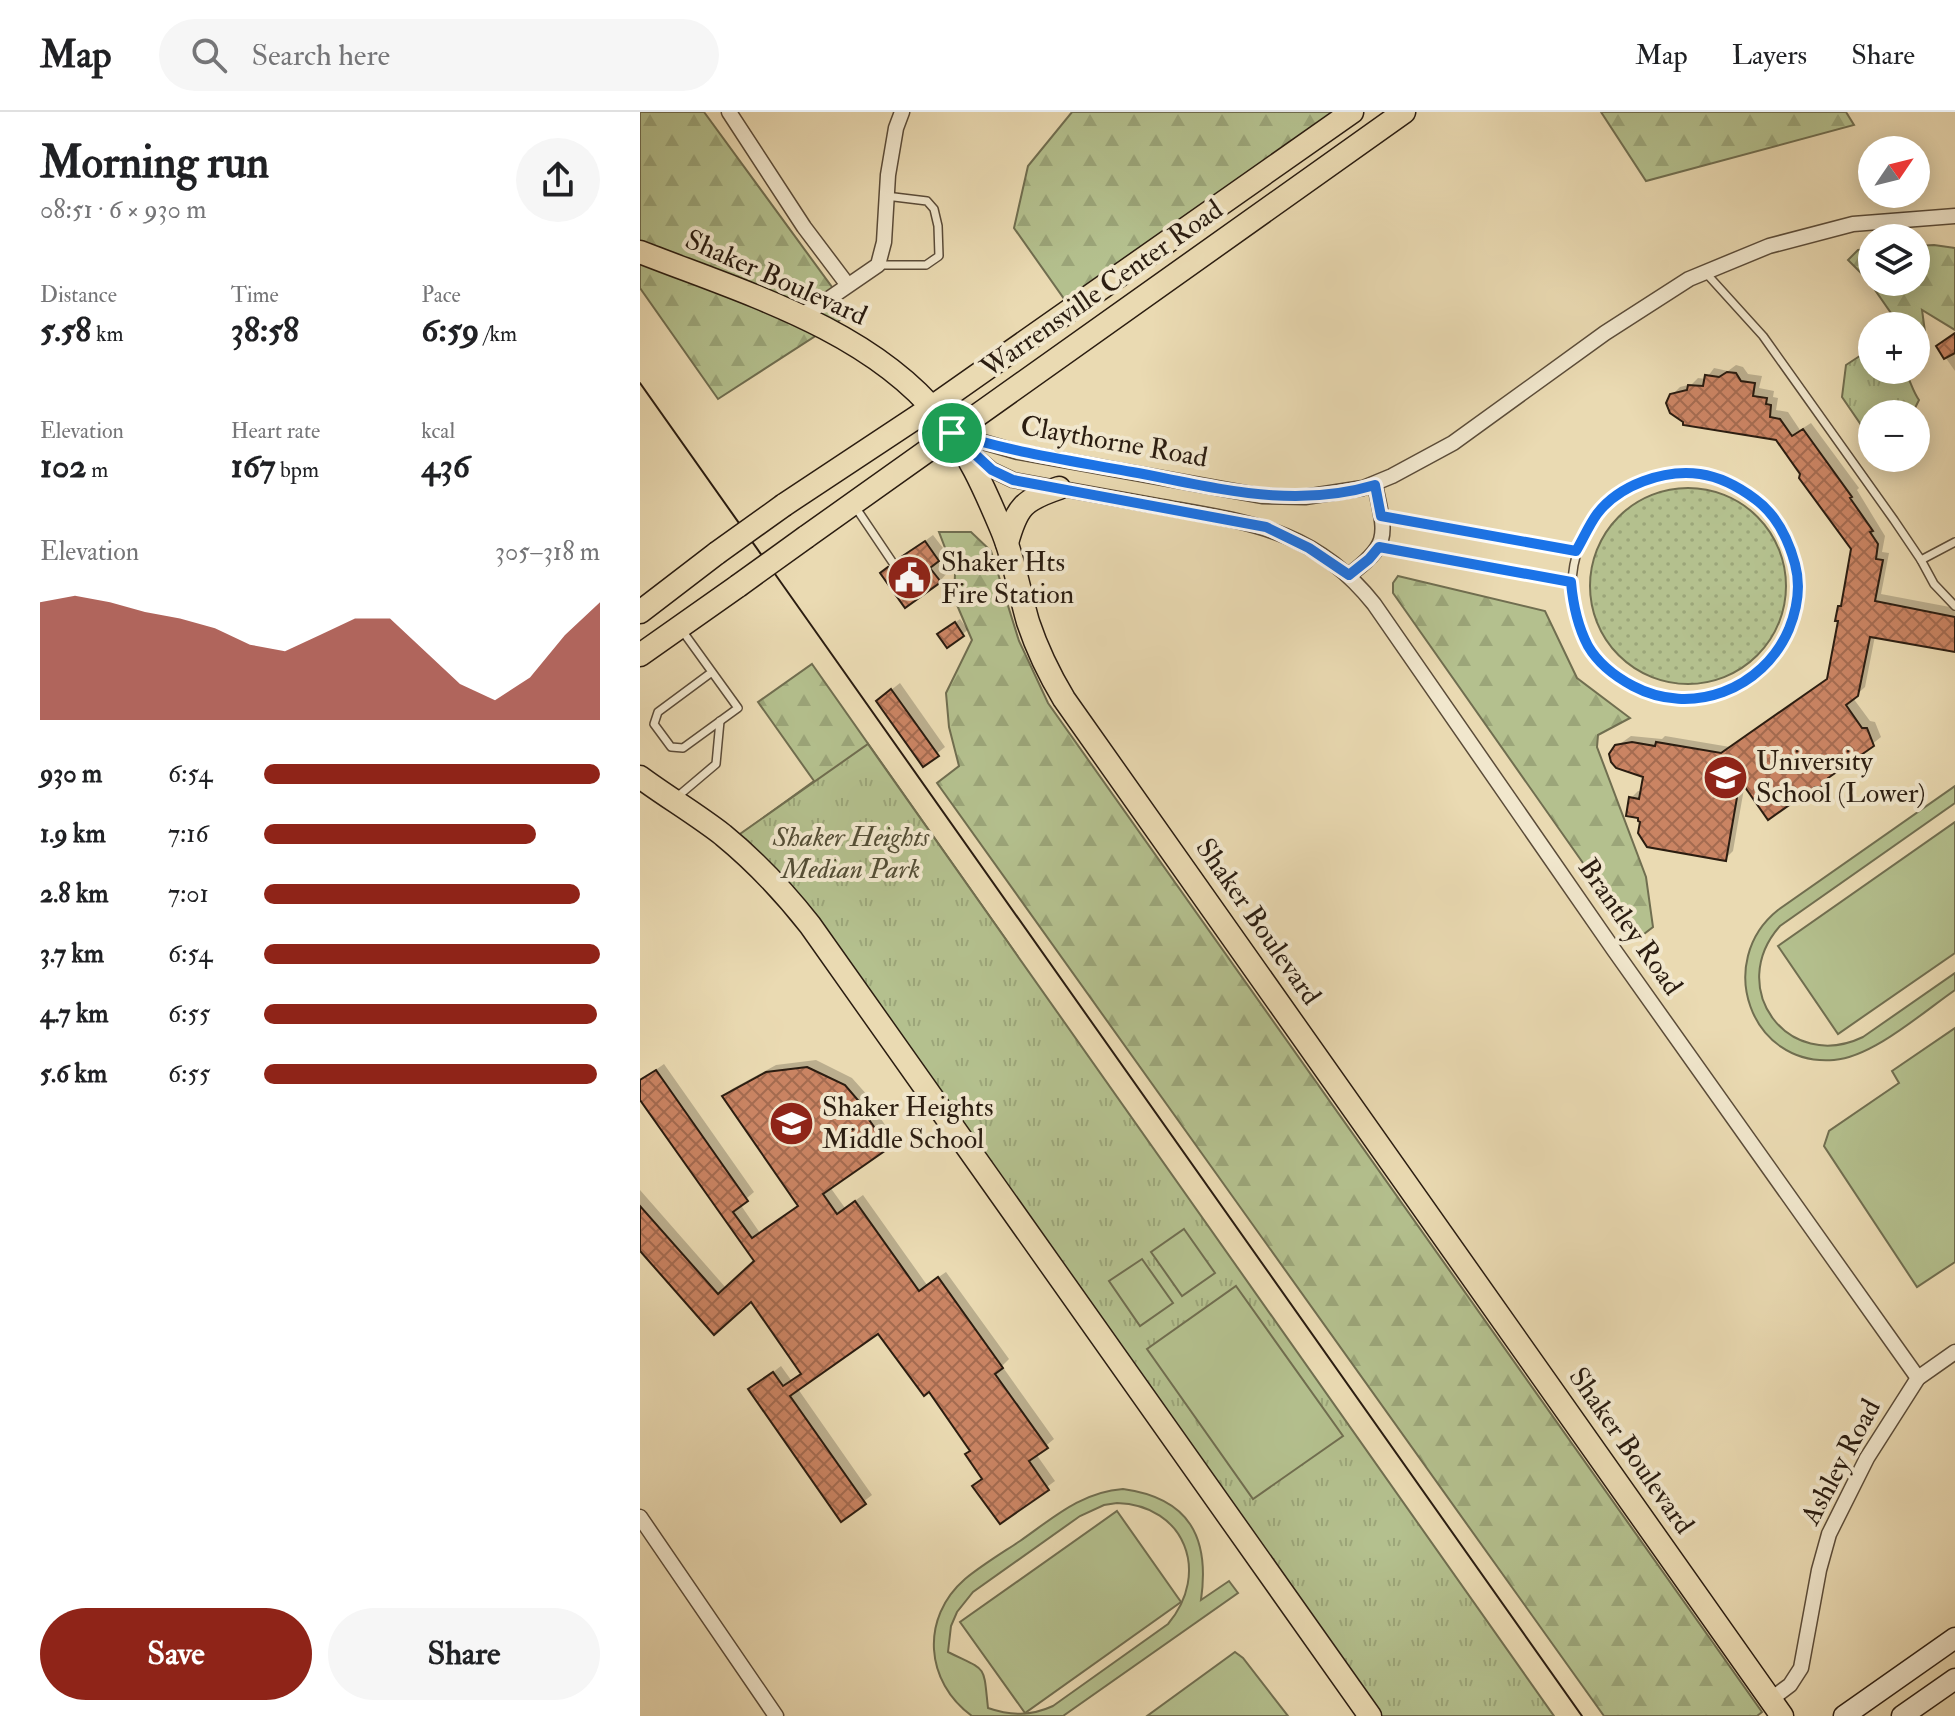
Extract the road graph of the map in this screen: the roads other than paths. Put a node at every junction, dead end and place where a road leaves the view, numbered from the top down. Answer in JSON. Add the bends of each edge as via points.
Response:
{"nodes":[{"id":1,"x":729,"y":112,"type":"edge"},
{"id":2,"x":902,"y":112,"type":"edge"},
{"id":3,"x":1352,"y":112,"type":"edge"},
{"id":4,"x":1404,"y":112,"type":"edge"},
{"id":5,"x":886,"y":196,"type":"junction"},
{"id":6,"x":1955,"y":216,"type":"edge"},
{"id":7,"x":640,"y":252,"type":"edge"},
{"id":8,"x":878,"y":265,"type":"junction"},
{"id":9,"x":1705,"y":272,"type":"junction"},
{"id":10,"x":847,"y":284,"type":"junction"},
{"id":11,"x":797,"y":315,"type":"junction"},
{"id":12,"x":932,"y":407,"type":"junction"},
{"id":13,"x":952,"y":433,"type":"junction"},
{"id":14,"x":1375,"y":485,"type":"junction"},
{"id":15,"x":1059,"y":488,"type":"junction"},
{"id":16,"x":853,"y":503,"type":"junction"},
{"id":17,"x":1381,"y":516,"type":"junction"},
{"id":18,"x":1277,"y":531,"type":"joint"},
{"id":19,"x":1955,"y":542,"type":"edge"},
{"id":20,"x":1007,"y":543,"type":"junction"},
{"id":21,"x":1379,"y":547,"type":"junction"},
{"id":22,"x":1576,"y":551,"type":"junction"},
{"id":23,"x":1921,"y":560,"type":"junction"},
{"id":24,"x":893,"y":563,"type":"dead end"},
{"id":25,"x":1349,"y":575,"type":"junction"},
{"id":26,"x":1571,"y":582,"type":"junction"},
{"id":27,"x":1955,"y":606,"type":"edge"},
{"id":28,"x":640,"y":612,"type":"edge"},
{"id":29,"x":680,"y":627,"type":"junction"},
{"id":30,"x":640,"y":655,"type":"edge"},
{"id":31,"x":712,"y":672,"type":"junction"},
{"id":32,"x":720,"y":721,"type":"junction"},
{"id":33,"x":640,"y":777,"type":"edge"},
{"id":34,"x":674,"y":801,"type":"junction"},
{"id":35,"x":1955,"y":1352,"type":"edge"},
{"id":36,"x":1918,"y":1378,"type":"junction"},
{"id":37,"x":640,"y":1517,"type":"edge"},
{"id":38,"x":1955,"y":1638,"type":"edge"},
{"id":39,"x":1955,"y":1679,"type":"edge"},
{"id":40,"x":1776,"y":1708,"type":"edge"},
{"id":41,"x":1851,"y":1713,"type":"edge"},
{"id":42,"x":776,"y":1716,"type":"edge"},
{"id":43,"x":1370,"y":1716,"type":"edge"},
{"id":44,"x":1902,"y":1716,"type":"edge"}],
"edges":[{"from":1,"to":10,"type":"street"},
{"from":2,"to":5,"type":"street"},
{"from":3,"to":12,"type":"main road","name":"Warrensville Center Road"},
{"from":4,"to":13,"type":"main road","name":"Warrensville Center Road"},
{"from":5,"to":8,"type":"street"},
{"from":5,"to":8,"type":"lane","via":[[927,201],[934,209],[939,256],[926,265]]},
{"from":6,"to":9,"type":"street","name":"Claythorne Road","via":[[1853,224],[1769,246]]},
{"from":7,"to":11,"type":"main road","name":"Shaker Boulevard"},
{"from":8,"to":10,"type":"street"},
{"from":9,"to":14,"type":"street","name":"Claythorne Road","via":[[1605,333],[1453,443]]},
{"from":9,"to":23,"type":"lane","via":[[1763,336]]},
{"from":10,"to":11,"type":"street"},
{"from":11,"to":12,"type":"main road","name":"Shaker Boulevard","via":[[852,341]]},
{"from":12,"to":13,"type":"main road","name":"Shaker Boulevard"},
{"from":12,"to":28,"type":"main road","name":"Warrensville Center Road","bridge":true,"via":[[784,505]]},
{"from":13,"to":14,"type":"street","name":"Claythorne Road","via":[[1018,452],[1262,496],[1305,497]]},
{"from":13,"to":15,"type":"street","name":"Claythorne Road","via":[[1000,475]]},
{"from":13,"to":16,"type":"main road","name":"Warrensville Center Road"},
{"from":13,"to":20,"type":"main road","name":"Shaker Boulevard"},
{"from":14,"to":17,"type":"street"},
{"from":15,"to":18,"type":"street","name":"Claythorne Road"},
{"from":15,"to":20,"type":"main road","via":[[1021,507]]},
{"from":16,"to":24,"type":"lane"},
{"from":16,"to":29,"type":"main road","name":"Warrensville Center Road","bridge":true},
{"from":17,"to":21,"type":"street"},
{"from":17,"to":22,"type":"lane"},
{"from":18,"to":25,"type":"street","name":"Brantley Road"},
{"from":19,"to":23,"type":"lane"},
{"from":20,"to":40,"type":"main road","name":"Shaker Boulevard","via":[[1034,639],[1064,699]]},
{"from":21,"to":25,"type":"street"},
{"from":21,"to":26,"type":"lane"},
{"from":22,"to":26,"type":"lane"},
{"from":22,"to":26,"type":"lane","via":[[1598,513],[1627,488],[1662,475],[1700,474],[1736,485],[1774,518],[1788,539],[1798,575],[1795,613],[1781,648],[1755,676],[1722,694],[1685,700],[1648,694],[1615,676],[1589,648],[1574,613]]},
{"from":23,"to":27,"type":"lane"},
{"from":25,"to":36,"type":"street","name":"Brantley Road"},
{"from":29,"to":30,"type":"main road","name":"Warrensville Center Road"},
{"from":29,"to":31,"type":"lane"},
{"from":31,"to":32,"type":"lane","via":[[738,708]]},
{"from":31,"to":32,"type":"lane","via":[[658,712],[654,724],[676,749]]},
{"from":32,"to":34,"type":"lane","via":[[716,764]]},
{"from":33,"to":34,"type":"main road"},
{"from":34,"to":43,"type":"main road","via":[[746,854],[817,934]]},
{"from":35,"to":36,"type":"street","name":"Ashley Road"},
{"from":36,"to":40,"type":"street","name":"Ashley Road","via":[[1873,1447],[1829,1534],[1801,1668]]},
{"from":37,"to":42,"type":"street"},
{"from":38,"to":41,"type":"street"},
{"from":39,"to":44,"type":"street"}]}
